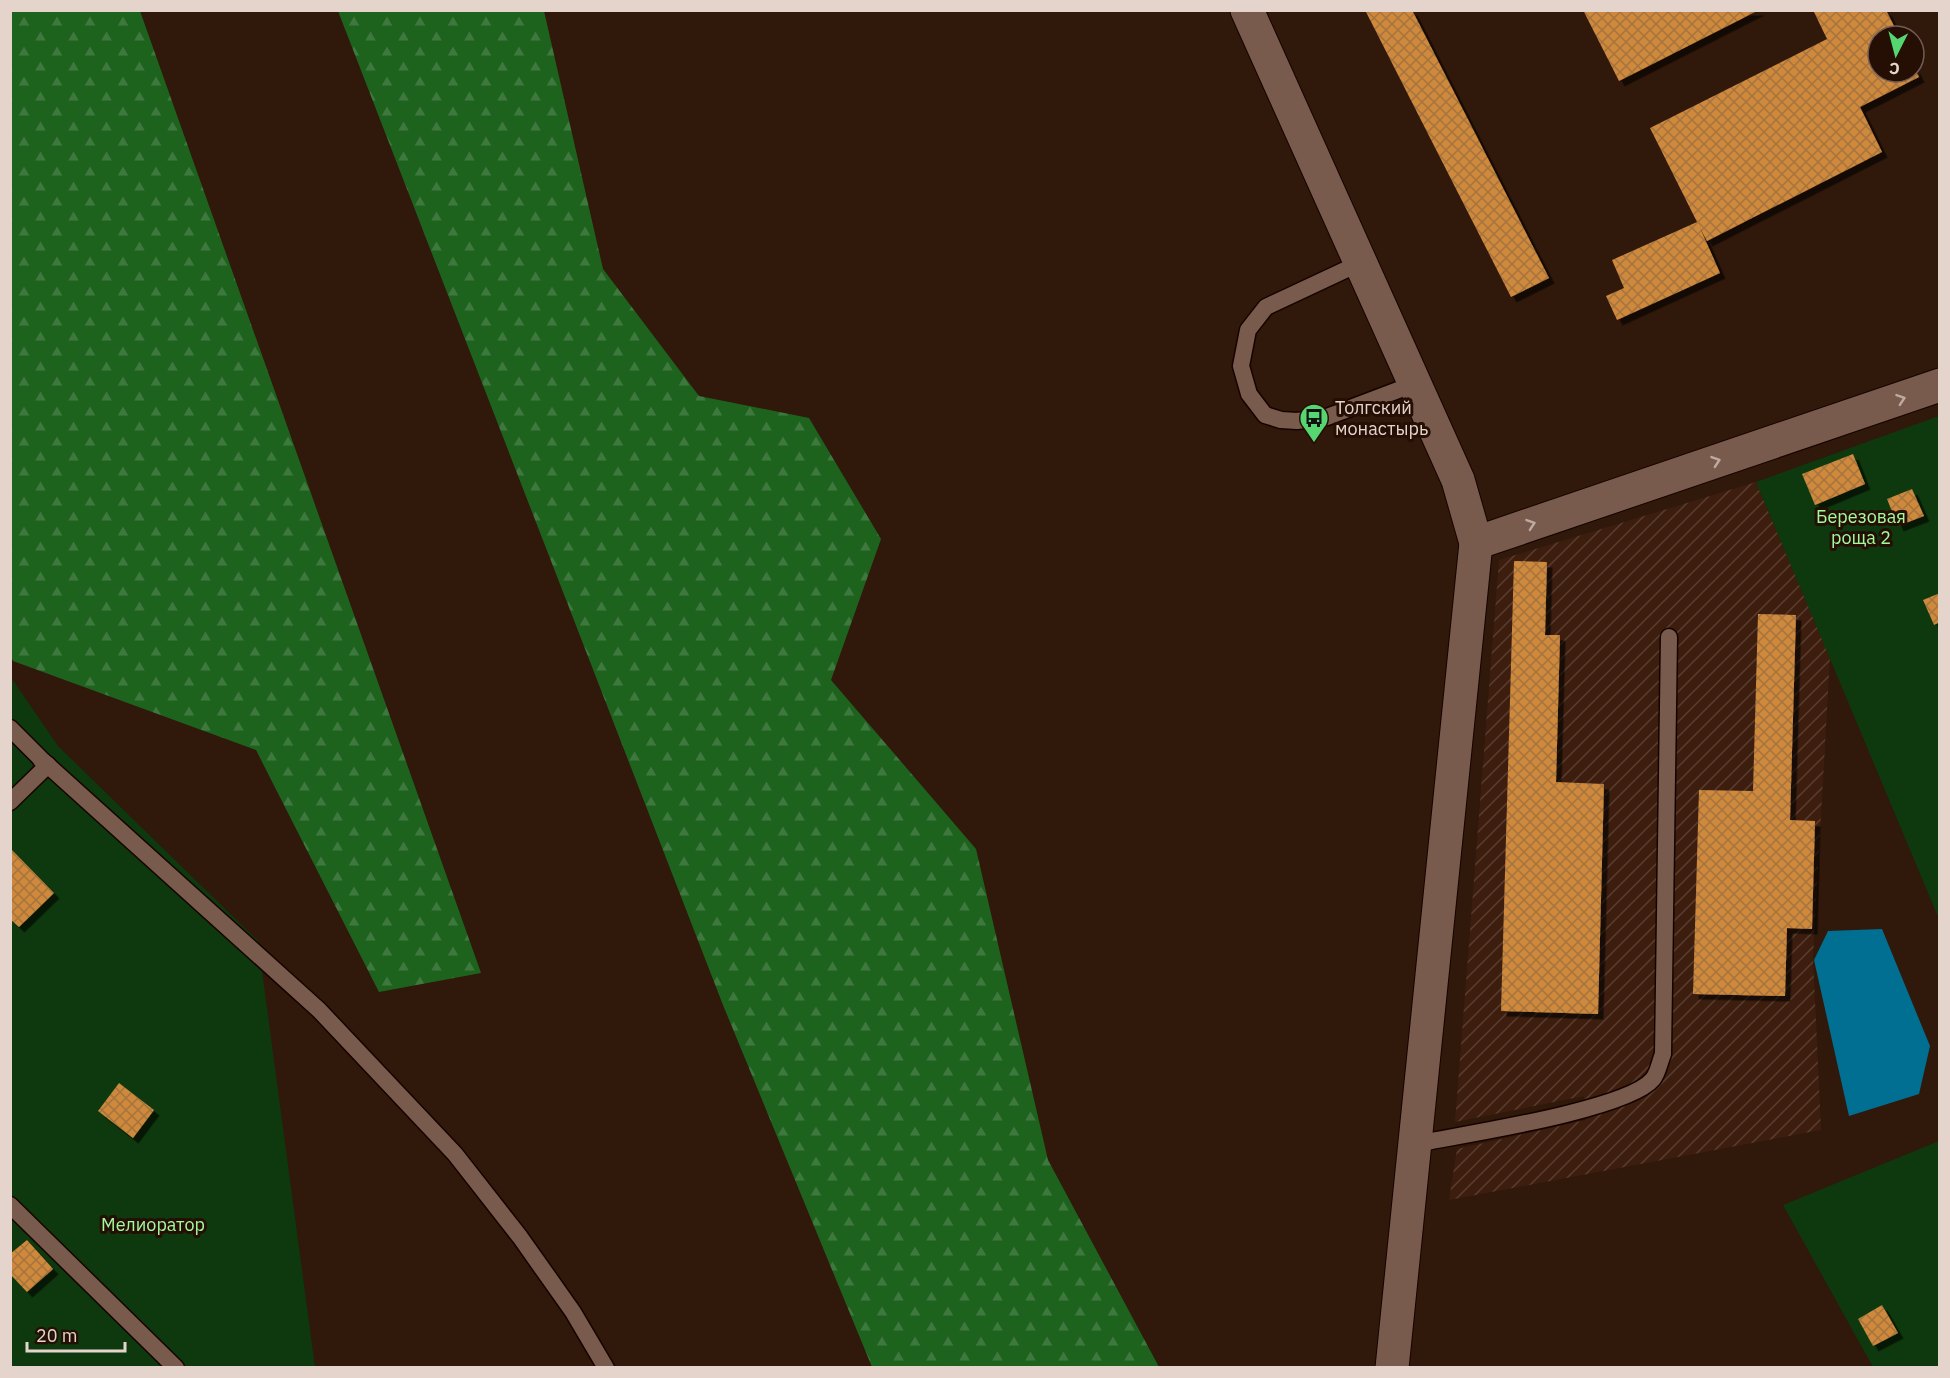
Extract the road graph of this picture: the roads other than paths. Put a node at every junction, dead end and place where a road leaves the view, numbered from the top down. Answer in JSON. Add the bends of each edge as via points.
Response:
{"nodes":[{"id":1,"x":1247,"y":10,"type":"edge"},
{"id":2,"x":1360,"y":263,"type":"junction"},
{"id":3,"x":1414,"y":384,"type":"junction"},
{"id":4,"x":1940,"y":385,"type":"edge"},
{"id":5,"x":1476,"y":543,"type":"junction"},
{"id":6,"x":1669,"y":637,"type":"dead end"},
{"id":7,"x":10,"y":728,"type":"edge"},
{"id":8,"x":10,"y":738,"type":"edge"},
{"id":9,"x":48,"y":765,"type":"junction"},
{"id":10,"x":10,"y":802,"type":"edge"},
{"id":11,"x":1415,"y":1144,"type":"junction"},
{"id":12,"x":10,"y":1205,"type":"edge"},
{"id":13,"x":176,"y":1368,"type":"edge"},
{"id":14,"x":606,"y":1368,"type":"edge"},
{"id":15,"x":1392,"y":1368,"type":"edge"}],
"edges":[{"from":1,"to":2,"type":"street"},
{"from":2,"to":3,"type":"street"},
{"from":2,"to":3,"type":"lane","via":[[1266,307],[1248,330],[1240,366],[1249,394],[1265,415],[1297,421],[1327,417]]},
{"from":3,"to":5,"type":"street","via":[[1458,480]]},
{"from":5,"to":4,"type":"street","one_way":true},
{"from":5,"to":11,"type":"street"},
{"from":6,"to":11,"type":"lane","via":[[1663,1053],[1654,1079],[1636,1092],[1585,1110]]},
{"from":7,"to":9,"type":"lane"},
{"from":8,"to":9,"type":"lane"},
{"from":9,"to":10,"type":"lane"},
{"from":9,"to":14,"type":"lane","via":[[319,1010],[455,1154],[573,1312]]},
{"from":11,"to":15,"type":"street"},
{"from":12,"to":13,"type":"lane"}]}
